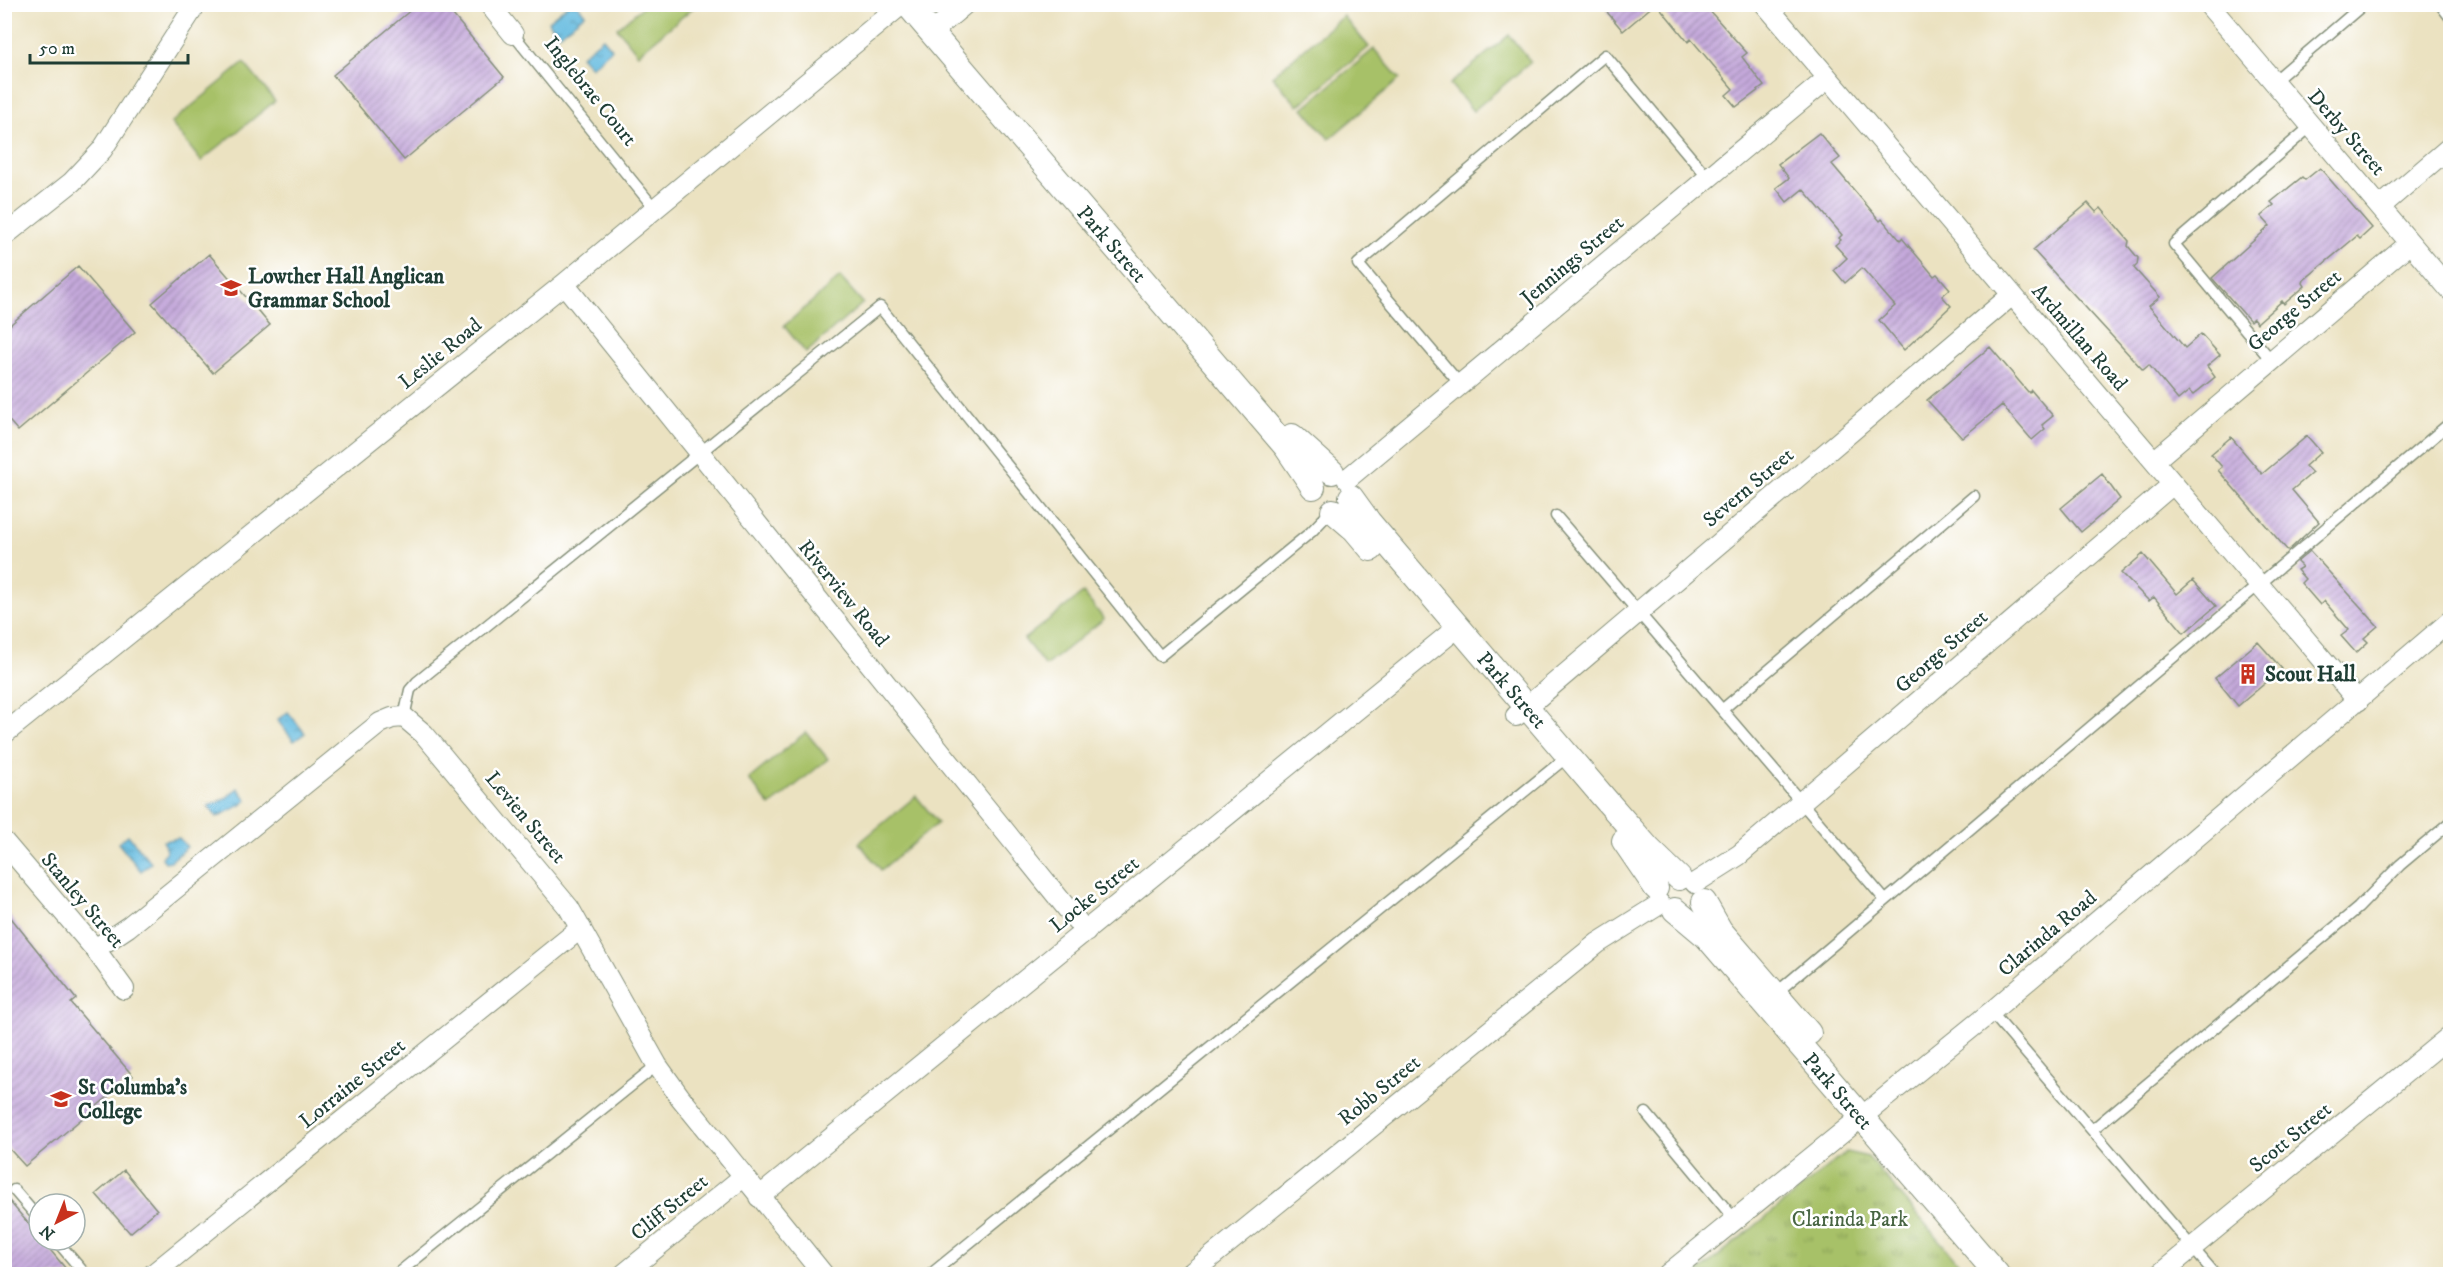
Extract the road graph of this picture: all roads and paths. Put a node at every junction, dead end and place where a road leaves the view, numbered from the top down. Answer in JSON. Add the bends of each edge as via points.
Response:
{"nodes":[{"id":1,"x":196,"y":4,"type":"edge"},
{"id":2,"x":489,"y":4,"type":"edge"},
{"id":3,"x":905,"y":4,"type":"edge"},
{"id":4,"x":925,"y":4,"type":"edge"},
{"id":5,"x":965,"y":4,"type":"edge"},
{"id":6,"x":1766,"y":4,"type":"edge"},
{"id":7,"x":2208,"y":4,"type":"edge"},
{"id":8,"x":2364,"y":4,"type":"edge"},
{"id":9,"x":2440,"y":4,"type":"edge"},
{"id":10,"x":2451,"y":16,"type":"edge"},
{"id":11,"x":936,"y":29,"type":"junction"},
{"id":12,"x":513,"y":34,"type":"joint"},
{"id":13,"x":1828,"y":78,"type":"junction"},
{"id":14,"x":2273,"y":82,"type":"junction"},
{"id":15,"x":2310,"y":127,"type":"junction"},
{"id":16,"x":2451,"y":147,"type":"edge"},
{"id":17,"x":1708,"y":178,"type":"junction"},
{"id":18,"x":2380,"y":207,"type":"junction"},
{"id":19,"x":655,"y":209,"type":"junction"},
{"id":20,"x":4,"y":236,"type":"edge"},
{"id":21,"x":2410,"y":243,"type":"junction"},
{"id":22,"x":564,"y":284,"type":"junction"},
{"id":23,"x":2451,"y":290,"type":"edge"},
{"id":24,"x":2012,"y":295,"type":"junction"},
{"id":25,"x":2271,"y":360,"type":"junction"},
{"id":26,"x":1460,"y":384,"type":"junction"},
{"id":27,"x":2451,"y":423,"type":"edge"},
{"id":28,"x":700,"y":452,"type":"junction"},
{"id":29,"x":2154,"y":461,"type":"junction"},
{"id":30,"x":2174,"y":484,"type":"junction"},
{"id":31,"x":1339,"y":494,"type":"junction"},
{"id":32,"x":1974,"y":496,"type":"dead end"},
{"id":33,"x":1556,"y":516,"type":"dead end"},
{"id":34,"x":2259,"y":584,"type":"junction"},
{"id":35,"x":1638,"y":612,"type":"junction"},
{"id":36,"x":2451,"y":621,"type":"edge"},
{"id":37,"x":1453,"y":632,"type":"junction"},
{"id":38,"x":2358,"y":700,"type":"junction"},
{"id":39,"x":1723,"y":709,"type":"junction"},
{"id":40,"x":1521,"y":711,"type":"junction"},
{"id":41,"x":404,"y":717,"type":"junction"},
{"id":42,"x":4,"y":734,"type":"edge"},
{"id":43,"x":1563,"y":760,"type":"junction"},
{"id":44,"x":1801,"y":804,"type":"junction"},
{"id":45,"x":2451,"y":823,"type":"edge"},
{"id":46,"x":4,"y":843,"type":"edge"},
{"id":47,"x":1696,"y":889,"type":"junction"},
{"id":48,"x":1662,"y":898,"type":"junction"},
{"id":49,"x":1885,"y":900,"type":"junction"},
{"id":50,"x":581,"y":928,"type":"junction"},
{"id":51,"x":1086,"y":932,"type":"junction"},
{"id":52,"x":95,"y":949,"type":"junction"},
{"id":53,"x":124,"y":989,"type":"dead end"},
{"id":54,"x":1769,"y":999,"type":"junction"},
{"id":55,"x":1991,"y":1012,"type":"junction"},
{"id":56,"x":2451,"y":1036,"type":"edge"},
{"id":57,"x":657,"y":1065,"type":"junction"},
{"id":58,"x":1646,"y":1113,"type":"dead end"},
{"id":59,"x":1867,"y":1114,"type":"junction"},
{"id":60,"x":2092,"y":1130,"type":"junction"},
{"id":61,"x":743,"y":1177,"type":"junction"},
{"id":62,"x":14,"y":1190,"type":"dead end"},
{"id":63,"x":759,"y":1197,"type":"junction"},
{"id":64,"x":27,"y":1205,"type":"edge"},
{"id":65,"x":1735,"y":1220,"type":"junction"},
{"id":66,"x":2192,"y":1248,"type":"junction"},
{"id":67,"x":66,"y":1252,"type":"edge"},
{"id":68,"x":85,"y":1275,"type":"edge"},
{"id":69,"x":153,"y":1275,"type":"edge"},
{"id":70,"x":397,"y":1275,"type":"edge"},
{"id":71,"x":624,"y":1275,"type":"edge"},
{"id":72,"x":823,"y":1275,"type":"edge"},
{"id":73,"x":931,"y":1275,"type":"edge"},
{"id":74,"x":1190,"y":1275,"type":"edge"},
{"id":75,"x":1668,"y":1275,"type":"edge"},
{"id":76,"x":1997,"y":1275,"type":"edge"},
{"id":77,"x":2014,"y":1275,"type":"edge"},
{"id":78,"x":2160,"y":1275,"type":"edge"},
{"id":79,"x":2215,"y":1275,"type":"edge"}],
"edges":[{"from":1,"to":20,"type":"street","via":[[90,165]]},
{"from":2,"to":12,"type":"street","name":"Inglebrae Court"},
{"from":3,"to":11,"type":"street","name":"Park Street"},
{"from":3,"to":19,"type":"street","name":"Leslie Road"},
{"from":4,"to":11,"type":"street","name":"Park Street"},
{"from":5,"to":11,"type":"street"},
{"from":6,"to":13,"type":"street","name":"Ardmillan Road"},
{"from":7,"to":14,"type":"street","name":"Derby Street"},
{"from":8,"to":14,"type":"lane"},
{"from":9,"to":10,"type":"lane"},
{"from":11,"to":31,"type":"street","name":"Park Street"},
{"from":11,"to":31,"type":"street","name":"Park Street","via":[[1287,447],[1313,488],[1319,506]]},
{"from":12,"to":19,"type":"lane","name":"Inglebrae Court"},
{"from":13,"to":17,"type":"street","name":"Jennings Street"},
{"from":13,"to":24,"type":"street","name":"Ardmillan Road"},
{"from":14,"to":15,"type":"street","name":"Derby Street"},
{"from":15,"to":18,"type":"street","name":"Derby Street"},
{"from":15,"to":25,"type":"lane","via":[[2174,244]]},
{"from":16,"to":18,"type":"street"},
{"from":17,"to":26,"type":"street","name":"Jennings Street"},
{"from":17,"to":26,"type":"lane","via":[[1605,55],[1358,264]]},
{"from":18,"to":21,"type":"street","name":"Derby Street"},
{"from":19,"to":22,"type":"street","name":"Leslie Road"},
{"from":21,"to":23,"type":"street","name":"Derby Street"},
{"from":21,"to":25,"type":"street","name":"George Street"},
{"from":22,"to":28,"type":"street","name":"Riverview Road"},
{"from":22,"to":42,"type":"street","name":"Leslie Road"},
{"from":24,"to":29,"type":"street","name":"Ardmillan Road"},
{"from":24,"to":35,"type":"street","name":"Severn Street"},
{"from":25,"to":29,"type":"street","name":"George Street"},
{"from":26,"to":31,"type":"street","name":"Jennings Street"},
{"from":27,"to":34,"type":"lane"},
{"from":28,"to":31,"type":"lane","via":[[880,307],[1160,656],[1311,532]]},
{"from":28,"to":41,"type":"lane","via":[[417,682],[410,690]]},
{"from":28,"to":51,"type":"street","name":"Riverview Road"},
{"from":29,"to":30,"type":"street","name":"Ardmillan Road"},
{"from":30,"to":34,"type":"street","name":"Ardmillan Road"},
{"from":30,"to":44,"type":"street","name":"George Street"},
{"from":31,"to":37,"type":"street","name":"Park Street","via":[[1369,522]]},
{"from":32,"to":39,"type":"lane"},
{"from":33,"to":35,"type":"lane"},
{"from":34,"to":38,"type":"street","name":"Ardmillan Road"},
{"from":34,"to":49,"type":"lane"},
{"from":35,"to":39,"type":"lane"},
{"from":35,"to":40,"type":"street","name":"Severn Street"},
{"from":36,"to":38,"type":"street","name":"Clarinda Road"},
{"from":37,"to":40,"type":"street","name":"Park Street"},
{"from":37,"to":51,"type":"street","name":"Locke Street"},
{"from":38,"to":55,"type":"street","name":"Clarinda Road"},
{"from":39,"to":44,"type":"lane"},
{"from":40,"to":43,"type":"street","name":"Park Street"},
{"from":41,"to":50,"type":"street","name":"Levien Street","via":[[424,734],[552,885]]},
{"from":41,"to":52,"type":"street","via":[[380,723],[128,927]]},
{"from":43,"to":47,"type":"street","name":"Park Street","via":[[1649,849]]},
{"from":43,"to":48,"type":"street","name":"Park Street","via":[[1632,850]]},
{"from":43,"to":73,"type":"lane"},
{"from":44,"to":47,"type":"street","name":"George Street"},
{"from":44,"to":49,"type":"lane"},
{"from":45,"to":60,"type":"lane","via":[[2400,864],[2358,908]]},
{"from":46,"to":52,"type":"street","name":"Stanley Street"},
{"from":47,"to":48,"type":"street","via":[[1668,878]]},
{"from":47,"to":48,"type":"street","via":[[1696,908]]},
{"from":47,"to":54,"type":"street","name":"Park Street"},
{"from":48,"to":54,"type":"street","name":"Park Street"},
{"from":48,"to":74,"type":"street","name":"Robb Street","via":[[1598,943]]},
{"from":49,"to":54,"type":"lane"},
{"from":50,"to":57,"type":"street","name":"Levien Street"},
{"from":50,"to":69,"type":"street","name":"Lorraine Street"},
{"from":51,"to":63,"type":"street","name":"Locke Street"},
{"from":52,"to":53,"type":"street","name":"Stanley Street"},
{"from":54,"to":59,"type":"street","name":"Park Street"},
{"from":55,"to":59,"type":"street","name":"Clarinda Road"},
{"from":55,"to":60,"type":"lane"},
{"from":56,"to":66,"type":"street","name":"Scott Street"},
{"from":57,"to":61,"type":"street","name":"Levien Street"},
{"from":57,"to":70,"type":"lane"},
{"from":58,"to":65,"type":"lane"},
{"from":59,"to":65,"type":"street","name":"Clarinda Road"},
{"from":59,"to":76,"type":"street","name":"Park Street"},
{"from":59,"to":77,"type":"street","name":"Park Street"},
{"from":60,"to":66,"type":"lane"},
{"from":61,"to":63,"type":"street","name":"Levien Street"},
{"from":61,"to":71,"type":"street","name":"Cliff Street"},
{"from":62,"to":64,"type":"lane"},
{"from":63,"to":72,"type":"street","name":"Levien Street"},
{"from":65,"to":75,"type":"street","name":"Clarinda Road"},
{"from":66,"to":78,"type":"street","name":"Scott Street"},
{"from":66,"to":79,"type":"lane"},
{"from":67,"to":68,"type":"lane"}]}
